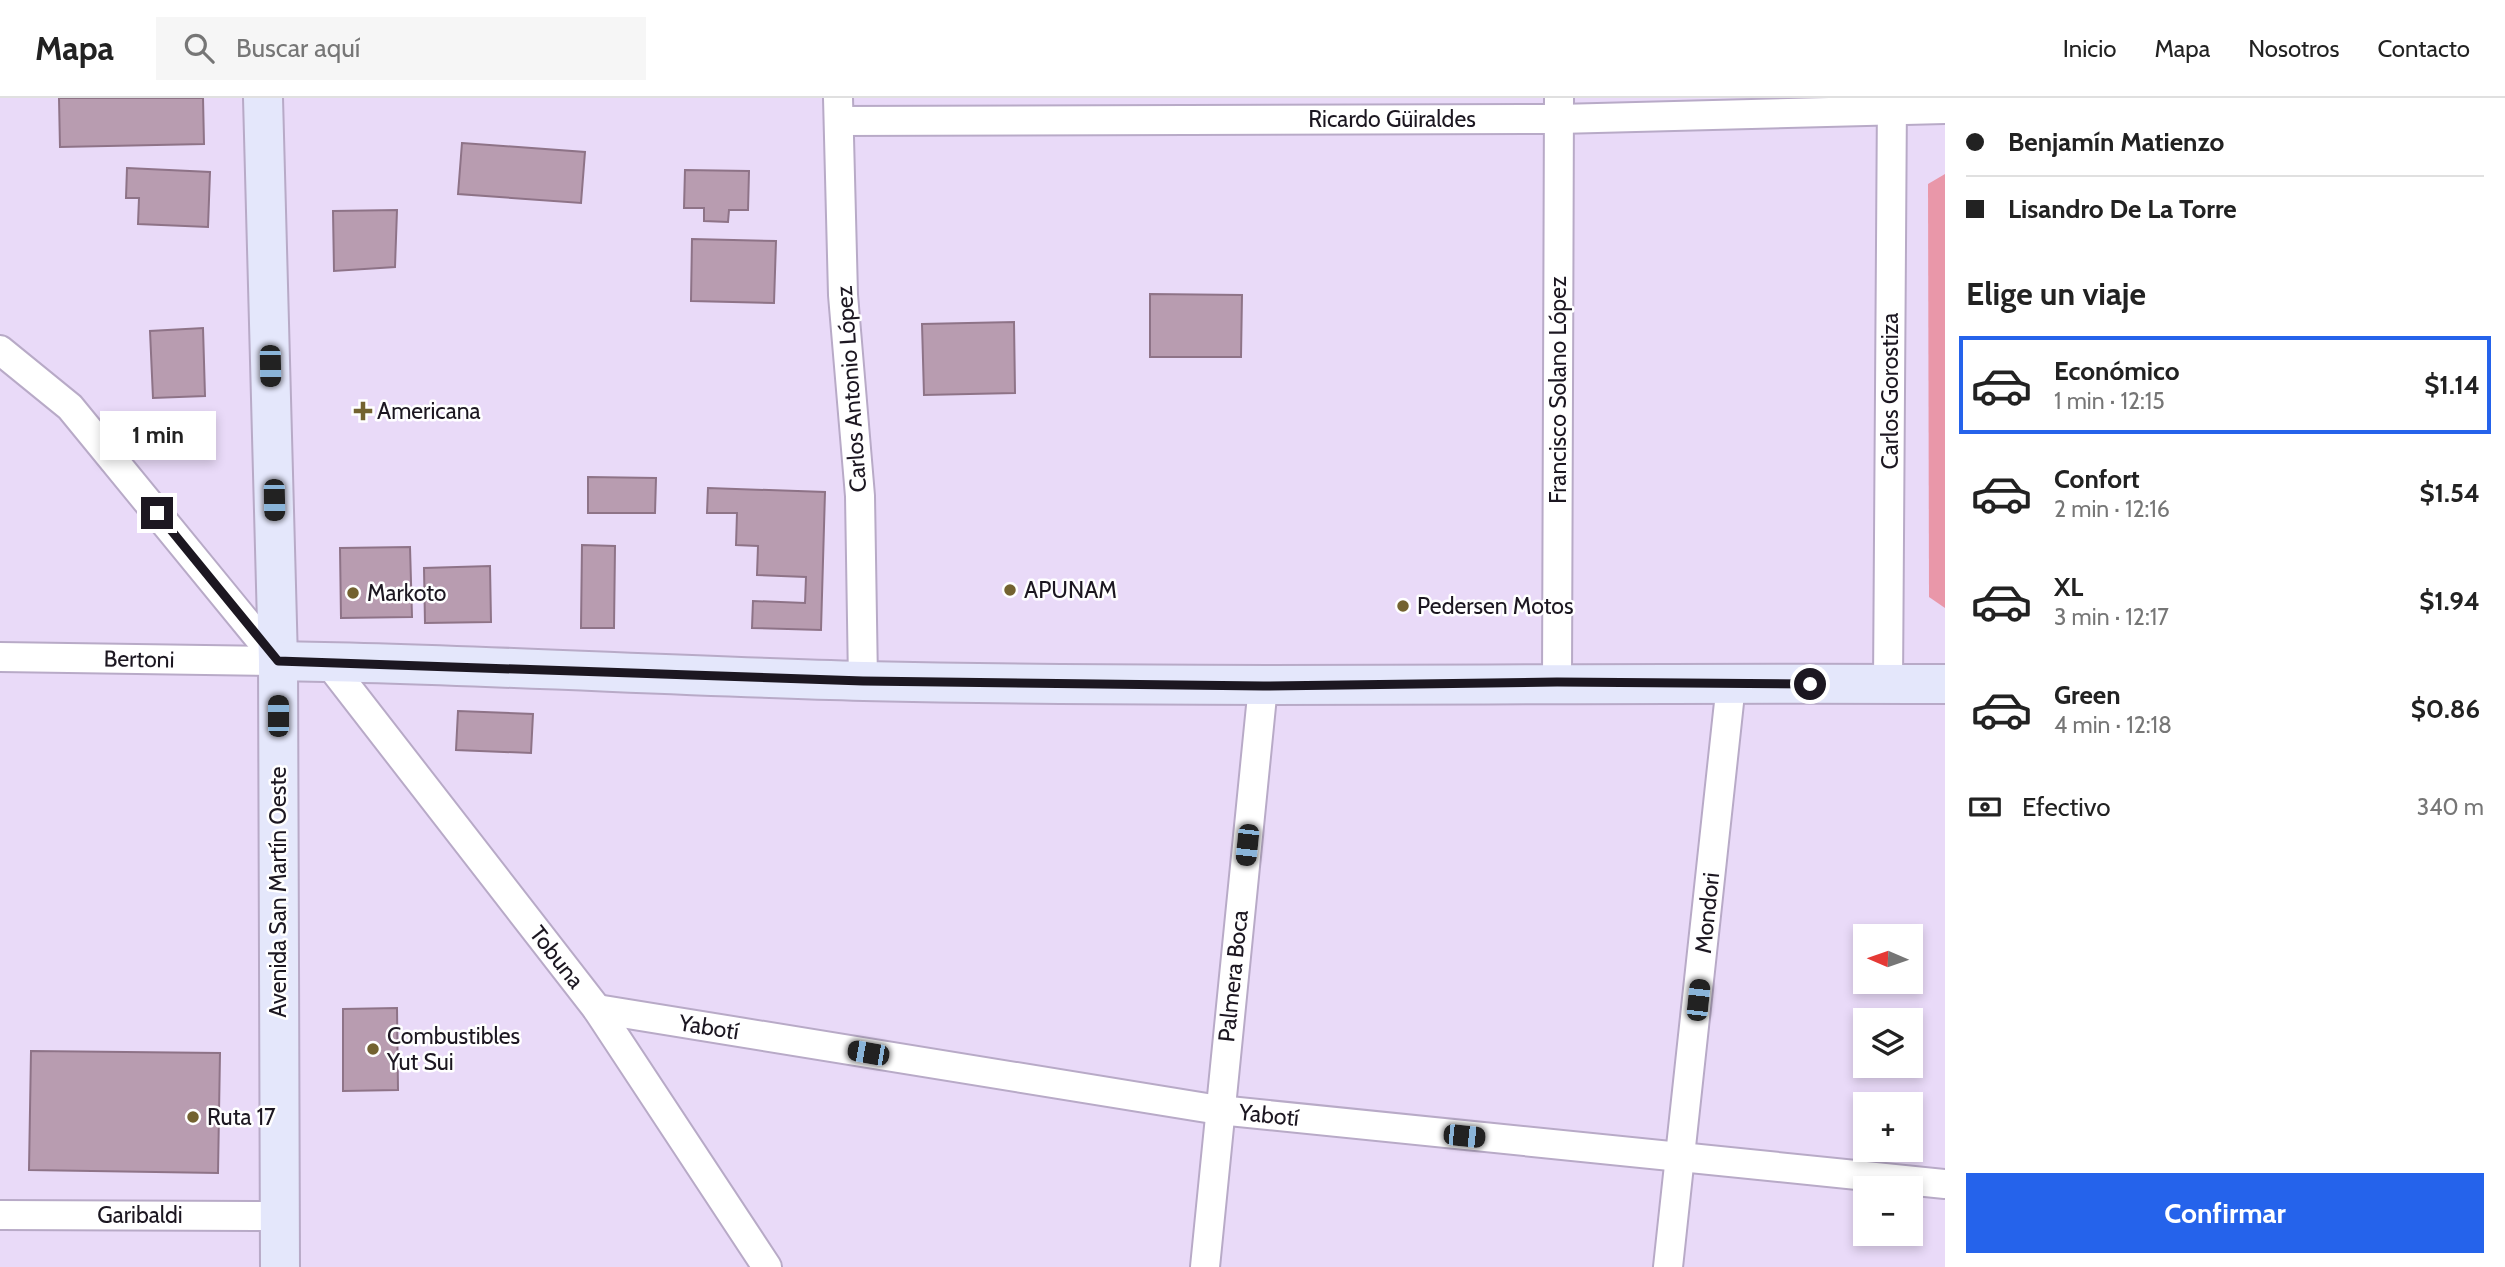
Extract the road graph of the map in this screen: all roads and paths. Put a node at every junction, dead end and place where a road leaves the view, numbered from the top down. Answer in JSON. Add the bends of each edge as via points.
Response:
{"nodes":[{"id":1,"x":263,"y":98,"type":"edge"},
{"id":2,"x":1892,"y":104,"type":"edge"},
{"id":3,"x":1559,"y":108,"type":"edge"},
{"id":4,"x":1945,"y":109,"type":"edge"},
{"id":5,"x":838,"y":110,"type":"edge"},
{"id":6,"x":0,"y":350,"type":"edge"},
{"id":7,"x":0,"y":657,"type":"edge"},
{"id":8,"x":278,"y":661,"type":"junction"},
{"id":9,"x":327,"y":662,"type":"junction"},
{"id":10,"x":863,"y":681,"type":"junction"},
{"id":11,"x":1557,"y":682,"type":"junction"},
{"id":12,"x":1731,"y":684,"type":"junction"},
{"id":13,"x":1888,"y":684,"type":"junction"},
{"id":14,"x":1945,"y":684,"type":"edge"},
{"id":15,"x":1263,"y":686,"type":"junction"},
{"id":16,"x":597,"y":1009,"type":"junction"},
{"id":17,"x":1219,"y":1110,"type":"junction"},
{"id":18,"x":1681,"y":1158,"type":"junction"},
{"id":19,"x":1945,"y":1184,"type":"edge"},
{"id":20,"x":0,"y":1215,"type":"edge"},
{"id":21,"x":279,"y":1216,"type":"junction"},
{"id":22,"x":281,"y":1267,"type":"edge"},
{"id":23,"x":767,"y":1267,"type":"edge"},
{"id":24,"x":1205,"y":1267,"type":"edge"},
{"id":25,"x":1668,"y":1267,"type":"edge"}],
"edges":[{"from":1,"to":8,"type":"main road","name":"Avenida San Martín Oeste"},
{"from":2,"to":3,"type":"street","name":"Ricardo Güiraldes"},
{"from":2,"to":4,"type":"street","name":"Ricardo Güiraldes"},
{"from":2,"to":13,"type":"street","name":"Carlos Gorostiza"},
{"from":3,"to":5,"type":"street","name":"Ricardo Güiraldes"},
{"from":3,"to":11,"type":"street","name":"Francisco Solano López"},
{"from":5,"to":10,"type":"street","name":"Carlos Antonio López","via":[[843,295],[860,496]]},
{"from":6,"to":8,"type":"street","via":[[70,407]]},
{"from":7,"to":8,"type":"street","name":"Bertoni"},
{"from":8,"to":9,"type":"main road"},
{"from":8,"to":21,"type":"main road","name":"Avenida San Martín Oeste"},
{"from":9,"to":10,"type":"main road"},
{"from":9,"to":16,"type":"street","name":"Tobuna"},
{"from":10,"to":15,"type":"main road"},
{"from":11,"to":12,"type":"main road"},
{"from":11,"to":15,"type":"main road"},
{"from":12,"to":13,"type":"main road"},
{"from":12,"to":18,"type":"street","name":"Mondori"},
{"from":13,"to":14,"type":"main road"},
{"from":15,"to":17,"type":"street","name":"Palmera Boca"},
{"from":16,"to":17,"type":"street","name":"Yabotí"},
{"from":16,"to":23,"type":"street","name":"Tobuna"},
{"from":17,"to":18,"type":"street","name":"Yabotí"},
{"from":17,"to":24,"type":"street","name":"Palmera Boca"},
{"from":18,"to":19,"type":"street","name":"Yabotí"},
{"from":18,"to":25,"type":"street","name":"Mondori"},
{"from":20,"to":21,"type":"street","name":"Garibaldi"},
{"from":21,"to":22,"type":"main road","name":"Avenida San Martín Oeste"}]}
